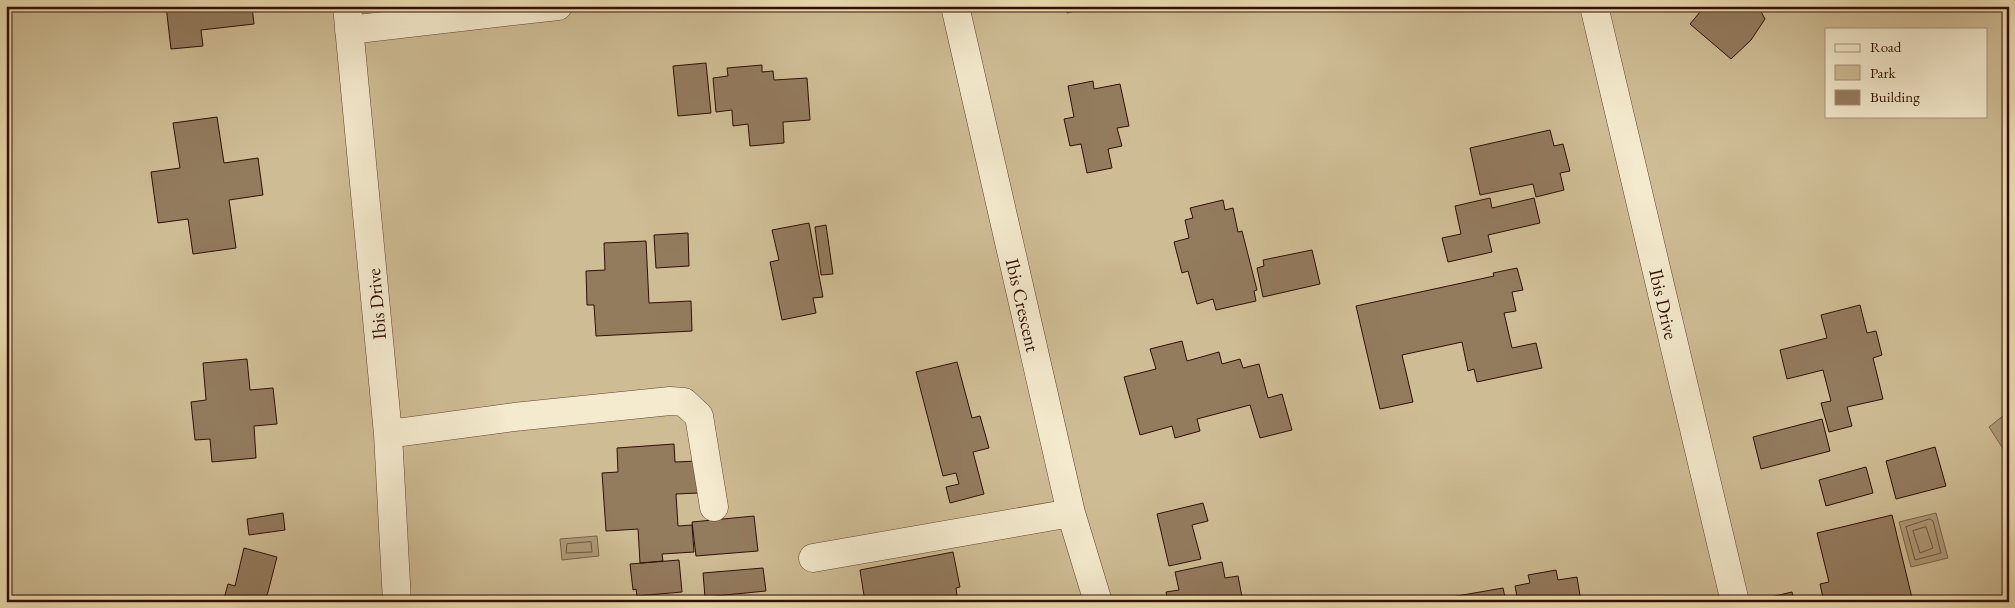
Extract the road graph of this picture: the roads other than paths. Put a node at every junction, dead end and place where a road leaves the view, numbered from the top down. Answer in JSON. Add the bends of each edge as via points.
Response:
{"nodes":[{"id":1,"x":558,"y":6,"type":"edge"},
{"id":2,"x":955,"y":6,"type":"edge"},
{"id":3,"x":1594,"y":6,"type":"edge"},
{"id":4,"x":348,"y":18,"type":"edge"},
{"id":5,"x":388,"y":434,"type":"junction"},
{"id":6,"x":714,"y":507,"type":"dead end"},
{"id":7,"x":1071,"y":512,"type":"junction"},
{"id":8,"x":813,"y":558,"type":"dead end"},
{"id":9,"x":397,"y":602,"type":"edge"},
{"id":10,"x":1098,"y":602,"type":"edge"},
{"id":11,"x":1734,"y":602,"type":"edge"}],
"edges":[{"from":1,"to":4,"type":"street"},
{"from":2,"to":7,"type":"street","name":"Ibis Crescent"},
{"from":3,"to":11,"type":"street","name":"Ibis Drive"},
{"from":4,"to":5,"type":"street","name":"Ibis Drive"},
{"from":5,"to":6,"type":"street","via":[[514,417],[684,402],[699,416]]},
{"from":5,"to":9,"type":"street","name":"Ibis Drive"},
{"from":7,"to":8,"type":"street"},
{"from":7,"to":10,"type":"street","name":"Ibis Crescent"}]}
